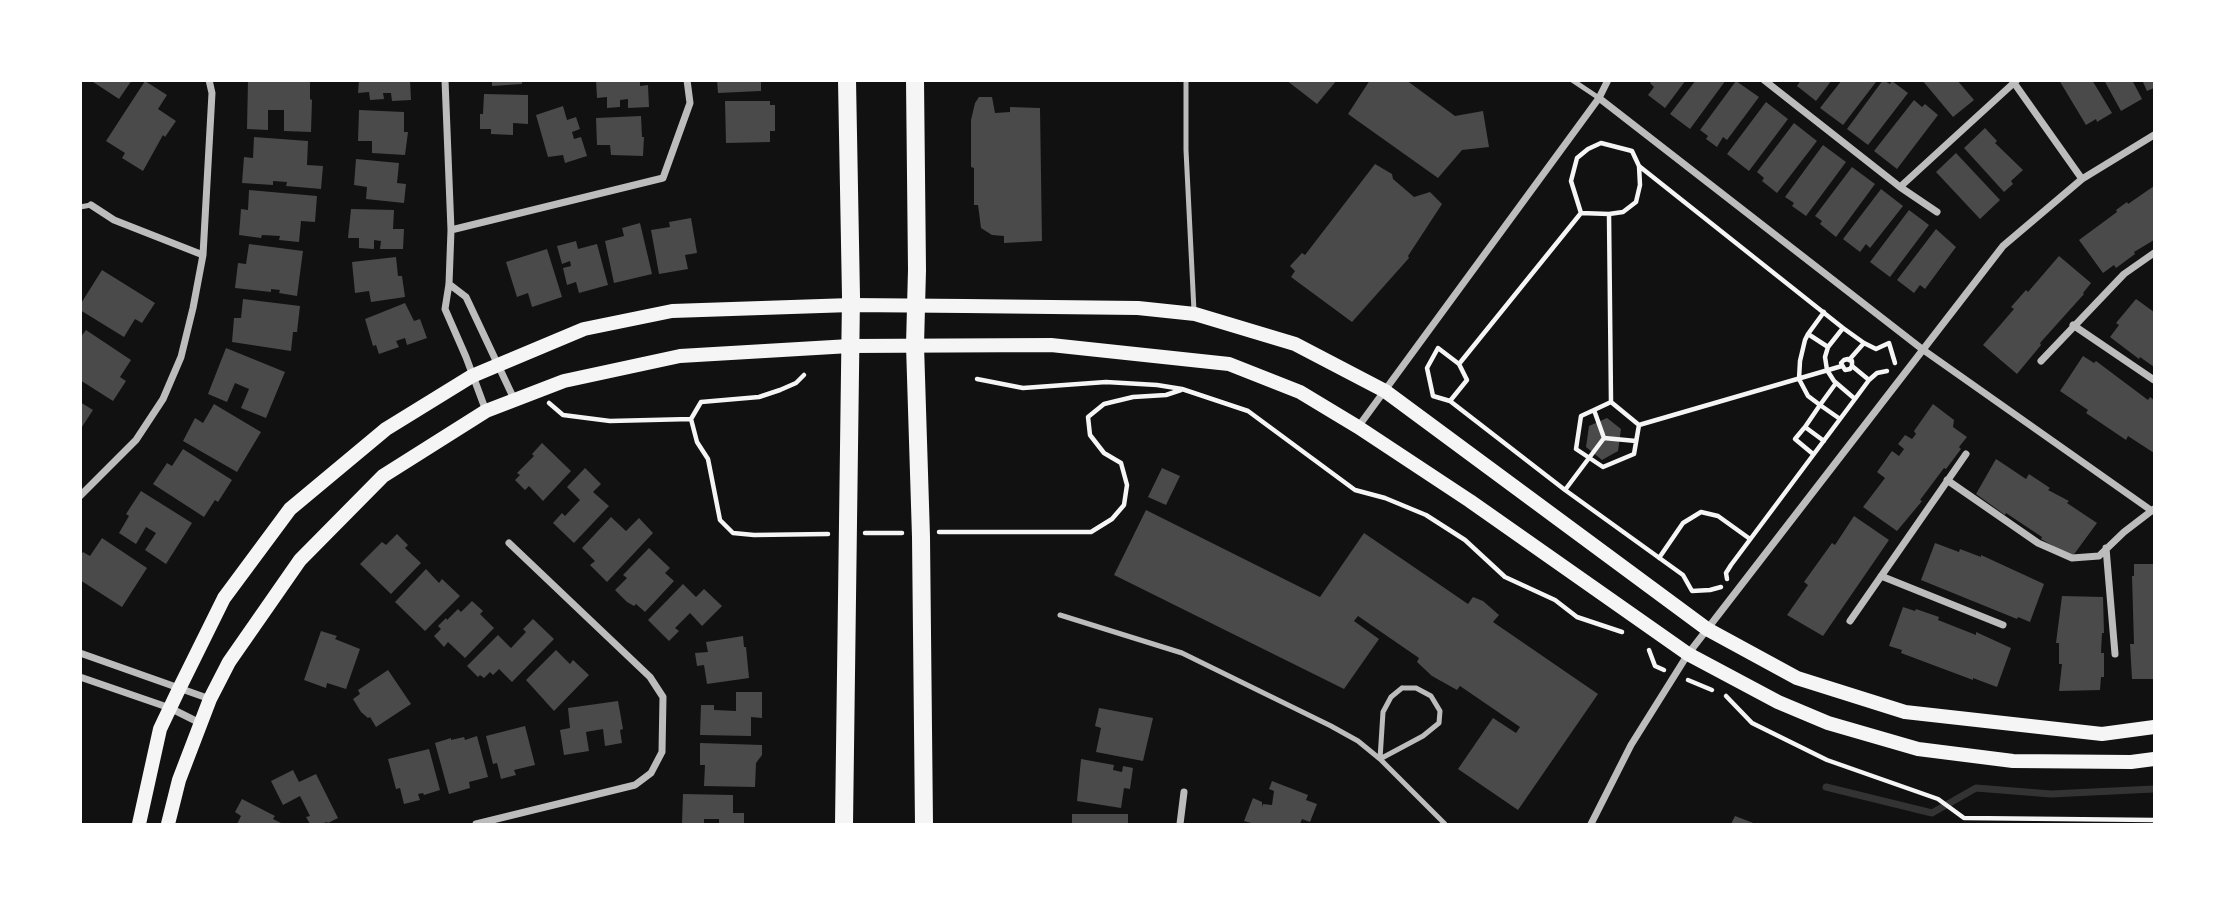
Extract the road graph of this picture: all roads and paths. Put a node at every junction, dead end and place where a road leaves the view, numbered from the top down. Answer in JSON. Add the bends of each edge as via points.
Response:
{"nodes":[{"id":1,"x":209,"y":80,"type":"edge"},
{"id":2,"x":445,"y":80,"type":"edge"},
{"id":3,"x":687,"y":80,"type":"edge"},
{"id":4,"x":847,"y":80,"type":"edge"},
{"id":5,"x":915,"y":80,"type":"edge"},
{"id":6,"x":1186,"y":80,"type":"edge"},
{"id":7,"x":1572,"y":80,"type":"edge"},
{"id":8,"x":1608,"y":80,"type":"edge"},
{"id":9,"x":1764,"y":80,"type":"edge"},
{"id":10,"x":2014,"y":81,"type":"edge"},
{"id":11,"x":1599,"y":98,"type":"junction"},
{"id":12,"x":2154,"y":135,"type":"edge"},
{"id":13,"x":1639,"y":166,"type":"junction"},
{"id":14,"x":2082,"y":179,"type":"junction"},
{"id":15,"x":1900,"y":187,"type":"junction"},
{"id":16,"x":91,"y":205,"type":"joint"},
{"id":17,"x":80,"y":207,"type":"edge"},
{"id":18,"x":1937,"y":212,"type":"dead end"},
{"id":19,"x":1581,"y":213,"type":"junction"},
{"id":20,"x":1609,"y":214,"type":"junction"},
{"id":21,"x":451,"y":230,"type":"junction"},
{"id":22,"x":2154,"y":253,"type":"edge"},
{"id":23,"x":203,"y":255,"type":"junction"},
{"id":24,"x":449,"y":284,"type":"junction"},
{"id":25,"x":851,"y":305,"type":"junction"},
{"id":26,"x":916,"y":306,"type":"junction"},
{"id":27,"x":1824,"y":312,"type":"junction"},
{"id":28,"x":1195,"y":314,"type":"junction"},
{"id":29,"x":2073,"y":326,"type":"junction"},
{"id":30,"x":1843,"y":328,"type":"junction"},
{"id":31,"x":1808,"y":334,"type":"junction"},
{"id":32,"x":1864,"y":343,"type":"junction"},
{"id":33,"x":915,"y":345,"type":"junction"},
{"id":34,"x":850,"y":346,"type":"junction"},
{"id":35,"x":1828,"y":347,"type":"junction"},
{"id":36,"x":1922,"y":349,"type":"junction"},
{"id":37,"x":1849,"y":360,"type":"junction"},
{"id":38,"x":2041,"y":361,"type":"dead end"},
{"id":39,"x":498,"y":364,"type":"junction"},
{"id":40,"x":1459,"y":364,"type":"junction"},
{"id":41,"x":1842,"y":366,"type":"junction"},
{"id":42,"x":1852,"y":366,"type":"junction"},
{"id":43,"x":1827,"y":370,"type":"junction"},
{"id":44,"x":804,"y":375,"type":"dead end"},
{"id":45,"x":472,"y":376,"type":"junction"},
{"id":46,"x":977,"y":379,"type":"dead end"},
{"id":47,"x":1799,"y":379,"type":"junction"},
{"id":48,"x":1869,"y":380,"type":"junction"},
{"id":49,"x":2154,"y":380,"type":"edge"},
{"id":50,"x":1836,"y":383,"type":"junction"},
{"id":51,"x":1182,"y":390,"type":"junction"},
{"id":52,"x":1385,"y":391,"type":"junction"},
{"id":53,"x":514,"y":398,"type":"junction"},
{"id":54,"x":1856,"y":399,"type":"junction"},
{"id":55,"x":1450,"y":401,"type":"junction"},
{"id":56,"x":1611,"y":402,"type":"junction"},
{"id":57,"x":1820,"y":405,"type":"junction"},
{"id":58,"x":1594,"y":410,"type":"junction"},
{"id":59,"x":486,"y":411,"type":"junction"},
{"id":60,"x":691,"y":419,"type":"junction"},
{"id":61,"x":1840,"y":419,"type":"junction"},
{"id":62,"x":1639,"y":425,"type":"junction"},
{"id":63,"x":1358,"y":427,"type":"junction"},
{"id":64,"x":1805,"y":427,"type":"junction"},
{"id":65,"x":1604,"y":438,"type":"junction"},
{"id":66,"x":1636,"y":441,"type":"junction"},
{"id":67,"x":1824,"y":441,"type":"junction"},
{"id":68,"x":1814,"y":454,"type":"junction"},
{"id":69,"x":1965,"y":454,"type":"dead end"},
{"id":70,"x":1589,"y":459,"type":"junction"},
{"id":71,"x":1947,"y":480,"type":"junction"},
{"id":72,"x":1565,"y":491,"type":"junction"},
{"id":73,"x":80,"y":496,"type":"edge"},
{"id":74,"x":2153,"y":510,"type":"edge"},
{"id":75,"x":934,"y":532,"type":"dead end"},
{"id":76,"x":865,"y":533,"type":"dead end"},
{"id":77,"x":906,"y":533,"type":"dead end"},
{"id":78,"x":837,"y":534,"type":"dead end"},
{"id":79,"x":1750,"y":539,"type":"junction"},
{"id":80,"x":509,"y":543,"type":"dead end"},
{"id":81,"x":2106,"y":548,"type":"junction"},
{"id":82,"x":1659,"y":558,"type":"junction"},
{"id":83,"x":1881,"y":576,"type":"junction"},
{"id":84,"x":1060,"y":615,"type":"dead end"},
{"id":85,"x":1850,"y":621,"type":"dead end"},
{"id":86,"x":2003,"y":625,"type":"dead end"},
{"id":87,"x":1707,"y":629,"type":"junction"},
{"id":88,"x":1627,"y":634,"type":"dead end"},
{"id":89,"x":1646,"y":643,"type":"dead end"},
{"id":90,"x":80,"y":653,"type":"edge"},
{"id":91,"x":1688,"y":654,"type":"junction"},
{"id":92,"x":2115,"y":654,"type":"dead end"},
{"id":93,"x":1675,"y":675,"type":"junction"},
{"id":94,"x":80,"y":677,"type":"edge"},
{"id":95,"x":178,"y":689,"type":"junction"},
{"id":96,"x":1713,"y":690,"type":"dead end"},
{"id":97,"x":1726,"y":695,"type":"dead end"},
{"id":98,"x":210,"y":699,"type":"junction"},
{"id":99,"x":170,"y":708,"type":"junction"},
{"id":100,"x":201,"y":723,"type":"junction"},
{"id":101,"x":2154,"y":727,"type":"edge"},
{"id":102,"x":1380,"y":758,"type":"junction"},
{"id":103,"x":2154,"y":759,"type":"edge"},
{"id":104,"x":1184,"y":792,"type":"dead end"},
{"id":105,"x":2154,"y":820,"type":"edge"},
{"id":106,"x":139,"y":824,"type":"edge"},
{"id":107,"x":168,"y":824,"type":"edge"},
{"id":108,"x":476,"y":824,"type":"edge"},
{"id":109,"x":844,"y":824,"type":"edge"},
{"id":110,"x":924,"y":824,"type":"edge"},
{"id":111,"x":1180,"y":824,"type":"edge"},
{"id":112,"x":1445,"y":824,"type":"edge"},
{"id":113,"x":1591,"y":824,"type":"edge"}],
"edges":[{"from":1,"to":23,"type":"street"},
{"from":2,"to":21,"type":"street"},
{"from":3,"to":21,"type":"street","via":[[690,103],[663,178]]},
{"from":4,"to":25,"type":"main road"},
{"from":5,"to":26,"type":"main road"},
{"from":6,"to":28,"type":"lane"},
{"from":7,"to":11,"type":"lane"},
{"from":8,"to":11,"type":"street"},
{"from":9,"to":15,"type":"street"},
{"from":10,"to":14,"type":"street"},
{"from":10,"to":15,"type":"street"},
{"from":11,"to":36,"type":"street"},
{"from":11,"to":52,"type":"street"},
{"from":12,"to":14,"type":"street"},
{"from":13,"to":19,"type":"path","via":[[1632,150],[1601,143],[1588,149],[1577,158],[1571,181]]},
{"from":13,"to":20,"type":"path","via":[[1636,202],[1623,212]]},
{"from":13,"to":27,"type":"path"},
{"from":14,"to":36,"type":"street","via":[[2003,246]]},
{"from":15,"to":18,"type":"street"},
{"from":16,"to":17,"type":"lane"},
{"from":16,"to":23,"type":"street","via":[[114,220]]},
{"from":19,"to":20,"type":"path"},
{"from":19,"to":40,"type":"path"},
{"from":20,"to":56,"type":"path"},
{"from":21,"to":24,"type":"street"},
{"from":22,"to":29,"type":"street","via":[[2124,274]]},
{"from":23,"to":73,"type":"street","via":[[184,344],[163,399],[136,440]]},
{"from":24,"to":39,"type":"street","via":[[466,297]]},
{"from":24,"to":45,"type":"street","via":[[445,309]]},
{"from":25,"to":26,"type":"main road"},
{"from":25,"to":34,"type":"main road"},
{"from":25,"to":39,"type":"main road","via":[[672,311],[583,329]]},
{"from":26,"to":28,"type":"main road","via":[[1138,308]]},
{"from":26,"to":33,"type":"main road"},
{"from":27,"to":30,"type":"path"},
{"from":27,"to":31,"type":"path"},
{"from":28,"to":52,"type":"main road","via":[[1295,344]]},
{"from":29,"to":38,"type":"street"},
{"from":29,"to":49,"type":"street"},
{"from":30,"to":32,"type":"path"},
{"from":30,"to":35,"type":"path"},
{"from":31,"to":35,"type":"path"},
{"from":31,"to":47,"type":"path"},
{"from":32,"to":37,"type":"path"},
{"from":32,"to":48,"type":"path","via":[[1876,349],[1889,343],[1894,358],[1893,372],[1877,373]]},
{"from":33,"to":34,"type":"main road"},
{"from":33,"to":63,"type":"main road","via":[[1051,345],[1229,363],[1300,392]]},
{"from":33,"to":110,"type":"main road"},
{"from":34,"to":53,"type":"main road","via":[[680,356],[564,381]]},
{"from":34,"to":109,"type":"main road"},
{"from":35,"to":43,"type":"path"},
{"from":36,"to":74,"type":"street"},
{"from":36,"to":87,"type":"street"},
{"from":37,"to":41,"type":"path"},
{"from":37,"to":42,"type":"path"},
{"from":39,"to":45,"type":"main road"},
{"from":39,"to":53,"type":"street"},
{"from":40,"to":55,"type":"path","via":[[1468,380]]},
{"from":40,"to":55,"type":"path","via":[[1438,348],[1427,368],[1433,396]]},
{"from":41,"to":42,"type":"path","via":[[1845,370]]},
{"from":41,"to":43,"type":"path"},
{"from":42,"to":48,"type":"path"},
{"from":43,"to":47,"type":"path"},
{"from":43,"to":50,"type":"path"},
{"from":44,"to":60,"type":"path","via":[[796,383],[759,397],[701,402]]},
{"from":45,"to":59,"type":"street"},
{"from":45,"to":95,"type":"main road","via":[[386,429],[290,509],[224,598]]},
{"from":46,"to":51,"type":"path","via":[[1023,388],[1106,382]]},
{"from":47,"to":57,"type":"path","via":[[1808,396]]},
{"from":47,"to":62,"type":"path"},
{"from":48,"to":54,"type":"path"},
{"from":50,"to":54,"type":"path"},
{"from":50,"to":57,"type":"path"},
{"from":51,"to":75,"type":"path","via":[[1104,404],[1088,417],[1090,435],[1104,453],[1121,463],[1127,485],[1124,505],[1112,519],[1091,531]]},
{"from":51,"to":88,"type":"path","via":[[1248,411],[1355,490],[1426,515],[1465,540],[1506,577],[1555,600],[1577,617]]},
{"from":52,"to":63,"type":"street"},
{"from":52,"to":87,"type":"main road"},
{"from":53,"to":59,"type":"main road"},
{"from":53,"to":60,"type":"path","via":[[549,403],[563,415],[610,421]]},
{"from":54,"to":61,"type":"path"},
{"from":55,"to":72,"type":"path"},
{"from":56,"to":58,"type":"path"},
{"from":56,"to":62,"type":"path"},
{"from":57,"to":61,"type":"path"},
{"from":57,"to":64,"type":"path"},
{"from":58,"to":65,"type":"path"},
{"from":58,"to":70,"type":"path","via":[[1581,416],[1576,449]]},
{"from":59,"to":98,"type":"main road","via":[[383,476],[300,560],[229,662]]},
{"from":60,"to":78,"type":"path","via":[[708,459],[720,520],[733,533]]},
{"from":61,"to":67,"type":"path"},
{"from":62,"to":66,"type":"path"},
{"from":63,"to":91,"type":"main road"},
{"from":64,"to":67,"type":"path"},
{"from":64,"to":68,"type":"path","via":[[1795,439]]},
{"from":65,"to":66,"type":"path"},
{"from":65,"to":70,"type":"path"},
{"from":66,"to":70,"type":"path","via":[[1634,454],[1603,467]]},
{"from":67,"to":68,"type":"path"},
{"from":68,"to":79,"type":"path"},
{"from":69,"to":71,"type":"street"},
{"from":70,"to":72,"type":"path"},
{"from":71,"to":81,"type":"street","via":[[2038,543],[2072,558],[2099,556]]},
{"from":71,"to":83,"type":"street"},
{"from":72,"to":82,"type":"path"},
{"from":74,"to":81,"type":"street"},
{"from":76,"to":77,"type":"path"},
{"from":79,"to":82,"type":"path","via":[[1718,516],[1701,512],[1683,523]]},
{"from":79,"to":82,"type":"path","via":[[1726,573],[1727,585],[1710,590],[1692,591],[1683,575]]},
{"from":80,"to":108,"type":"street","via":[[650,677],[663,697],[662,752],[651,773],[635,785]]},
{"from":81,"to":92,"type":"street"},
{"from":83,"to":85,"type":"street"},
{"from":83,"to":86,"type":"street"},
{"from":84,"to":102,"type":"lane","via":[[1182,653],[1331,726]]},
{"from":87,"to":91,"type":"street"},
{"from":87,"to":101,"type":"main road","via":[[1797,678],[1905,712],[2102,734]]},
{"from":89,"to":93,"type":"path","via":[[1655,666]]},
{"from":90,"to":95,"type":"street"},
{"from":91,"to":93,"type":"street"},
{"from":91,"to":103,"type":"main road","via":[[1828,723],[1918,749],[2013,761]]},
{"from":93,"to":96,"type":"path"},
{"from":93,"to":113,"type":"street","via":[[1631,744]]},
{"from":94,"to":99,"type":"street"},
{"from":95,"to":98,"type":"street"},
{"from":95,"to":99,"type":"main road"},
{"from":97,"to":105,"type":"path","via":[[1752,723],[1827,760],[1938,799],[1964,818]]},
{"from":98,"to":100,"type":"main road"},
{"from":99,"to":100,"type":"street"},
{"from":99,"to":106,"type":"main road","via":[[160,729]]},
{"from":100,"to":107,"type":"main road"},
{"from":102,"to":102,"type":"lane","via":[[1439,723],[1440,711],[1431,696],[1416,688],[1402,688],[1391,697],[1383,712]]},
{"from":102,"to":112,"type":"lane"},
{"from":104,"to":111,"type":"street"}]}
